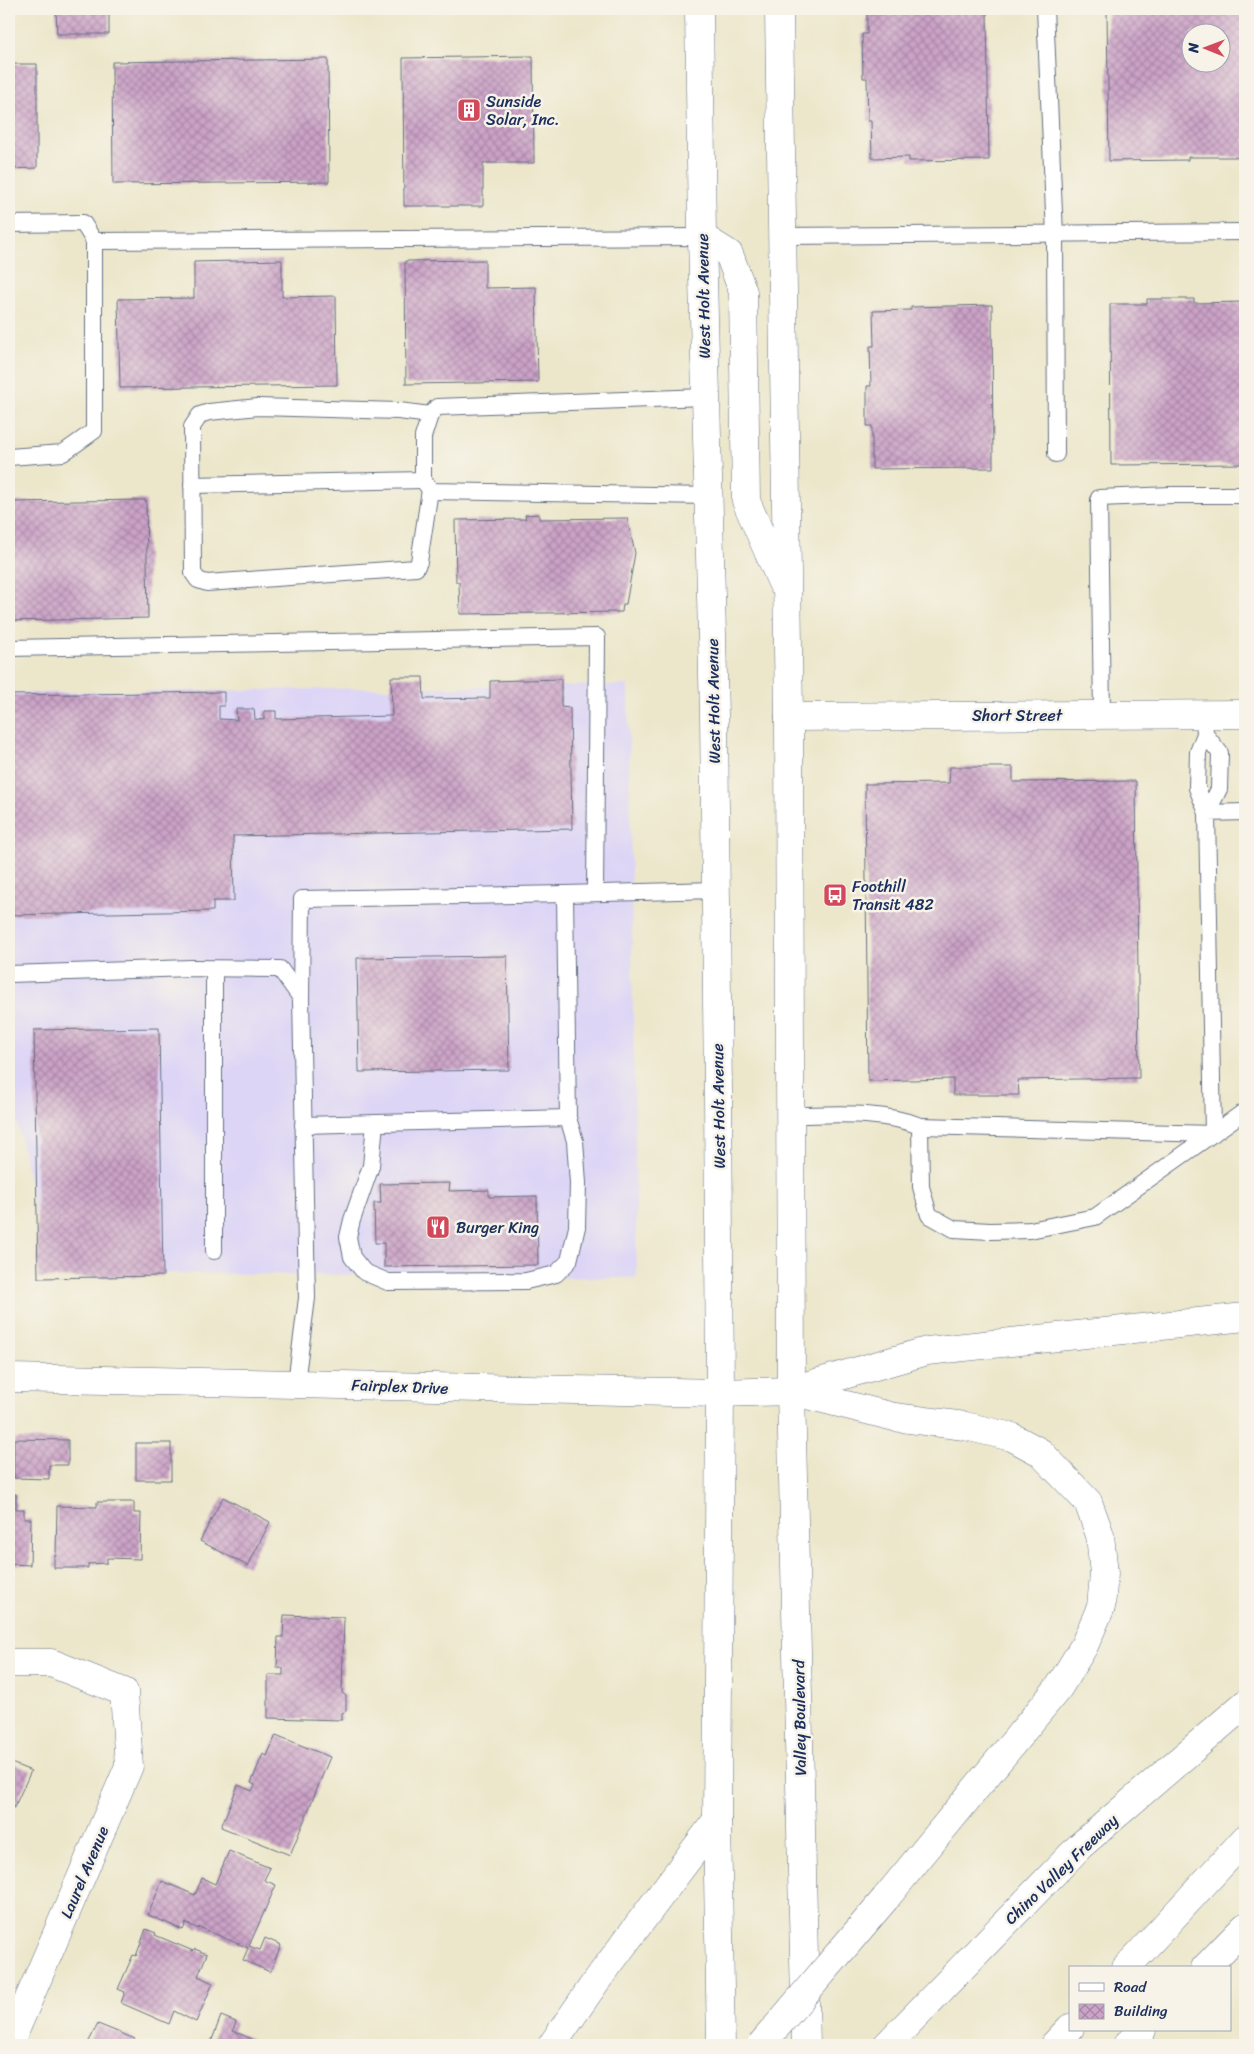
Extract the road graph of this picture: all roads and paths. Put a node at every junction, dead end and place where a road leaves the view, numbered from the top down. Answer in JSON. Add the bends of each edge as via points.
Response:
{"nodes":[{"id":1,"x":699,"y":9,"type":"edge"},
{"id":2,"x":779,"y":9,"type":"edge"},
{"id":3,"x":1045,"y":9,"type":"edge"},
{"id":4,"x":9,"y":224,"type":"edge"},
{"id":5,"x":1245,"y":232,"type":"edge"},
{"id":6,"x":1055,"y":235,"type":"junction"},
{"id":7,"x":782,"y":236,"type":"junction"},
{"id":8,"x":702,"y":237,"type":"junction"},
{"id":9,"x":94,"y":241,"type":"junction"},
{"id":10,"x":706,"y":398,"type":"junction"},
{"id":11,"x":430,"y":415,"type":"junction"},
{"id":12,"x":1056,"y":454,"type":"dead end"},
{"id":13,"x":9,"y":457,"type":"edge"},
{"id":14,"x":192,"y":485,"type":"junction"},
{"id":15,"x":426,"y":485,"type":"junction"},
{"id":16,"x":1245,"y":495,"type":"edge"},
{"id":17,"x":708,"y":496,"type":"junction"},
{"id":18,"x":787,"y":595,"type":"junction"},
{"id":19,"x":9,"y":648,"type":"edge"},
{"id":20,"x":1245,"y":714,"type":"edge"},
{"id":21,"x":1102,"y":715,"type":"junction"},
{"id":22,"x":789,"y":717,"type":"junction"},
{"id":23,"x":1205,"y":724,"type":"junction"},
{"id":24,"x":1245,"y":812,"type":"edge"},
{"id":25,"x":1208,"y":813,"type":"junction"},
{"id":26,"x":716,"y":890,"type":"junction"},
{"id":27,"x":595,"y":893,"type":"junction"},
{"id":28,"x":565,"y":894,"type":"junction"},
{"id":29,"x":214,"y":969,"type":"junction"},
{"id":30,"x":9,"y":974,"type":"edge"},
{"id":31,"x":301,"y":1002,"type":"junction"},
{"id":32,"x":1245,"y":1111,"type":"edge"},
{"id":33,"x":790,"y":1115,"type":"junction"},
{"id":34,"x":568,"y":1118,"type":"junction"},
{"id":35,"x":375,"y":1123,"type":"junction"},
{"id":36,"x":303,"y":1125,"type":"junction"},
{"id":37,"x":920,"y":1126,"type":"junction"},
{"id":38,"x":1213,"y":1134,"type":"junction"},
{"id":39,"x":214,"y":1251,"type":"dead end"},
{"id":40,"x":1245,"y":1316,"type":"edge"},
{"id":41,"x":9,"y":1378,"type":"edge"},
{"id":42,"x":296,"y":1383,"type":"junction"},
{"id":43,"x":791,"y":1391,"type":"junction"},
{"id":44,"x":720,"y":1393,"type":"junction"},
{"id":45,"x":9,"y":1663,"type":"edge"},
{"id":46,"x":1245,"y":1704,"type":"edge"},
{"id":47,"x":717,"y":1820,"type":"junction"},
{"id":48,"x":1245,"y":1839,"type":"edge"},
{"id":49,"x":1245,"y":1927,"type":"edge"},
{"id":50,"x":1128,"y":1966,"type":"edge"},
{"id":51,"x":1207,"y":1966,"type":"edge"},
{"id":52,"x":1069,"y":2029,"type":"edge"},
{"id":53,"x":1140,"y":2032,"type":"edge"},
{"id":54,"x":9,"y":2045,"type":"edge"},
{"id":55,"x":552,"y":2045,"type":"edge"},
{"id":56,"x":721,"y":2045,"type":"edge"},
{"id":57,"x":761,"y":2045,"type":"edge"},
{"id":58,"x":806,"y":2045,"type":"edge"},
{"id":59,"x":887,"y":2045,"type":"edge"},
{"id":60,"x":1054,"y":2045,"type":"edge"},
{"id":61,"x":1127,"y":2045,"type":"edge"}],
"edges":[{"from":1,"to":8,"type":"main road","name":"West Holt Avenue"},
{"from":2,"to":7,"type":"main road"},
{"from":3,"to":6,"type":"lane"},
{"from":4,"to":9,"type":"lane","via":[[83,223]]},
{"from":5,"to":6,"type":"lane"},
{"from":6,"to":7,"type":"lane"},
{"from":6,"to":12,"type":"lane"},
{"from":7,"to":18,"type":"main road"},
{"from":8,"to":9,"type":"lane"},
{"from":8,"to":10,"type":"main road","name":"West Holt Avenue"},
{"from":8,"to":18,"type":"main road","via":[[729,254],[744,292],[746,501]]},
{"from":9,"to":13,"type":"lane","via":[[94,431],[63,453]]},
{"from":10,"to":11,"type":"lane","via":[[448,406],[437,407]]},
{"from":10,"to":17,"type":"main road","name":"West Holt Avenue"},
{"from":11,"to":14,"type":"lane","via":[[399,411],[258,407],[200,414],[192,427]]},
{"from":11,"to":15,"type":"lane","via":[[423,437]]},
{"from":14,"to":15,"type":"lane"},
{"from":14,"to":15,"type":"lane","via":[[193,573],[198,580],[207,583],[412,570],[419,562]]},
{"from":15,"to":17,"type":"lane","via":[[431,491]]},
{"from":16,"to":21,"type":"lane","via":[[1099,498]]},
{"from":17,"to":26,"type":"main road","name":"West Holt Avenue"},
{"from":18,"to":22,"type":"main road"},
{"from":19,"to":27,"type":"lane","via":[[597,637]]},
{"from":20,"to":23,"type":"main road","name":"Short Street"},
{"from":21,"to":22,"type":"main road","name":"Short Street"},
{"from":21,"to":23,"type":"main road","name":"Short Street"},
{"from":22,"to":33,"type":"main road"},
{"from":23,"to":25,"type":"lane","via":[[1198,752],[1197,788]]},
{"from":23,"to":25,"type":"lane","via":[[1220,753],[1219,789]]},
{"from":24,"to":25,"type":"lane"},
{"from":25,"to":38,"type":"lane"},
{"from":26,"to":27,"type":"lane"},
{"from":26,"to":44,"type":"main road","name":"West Holt Avenue"},
{"from":27,"to":28,"type":"lane"},
{"from":28,"to":31,"type":"lane","via":[[302,899]]},
{"from":28,"to":34,"type":"lane"},
{"from":29,"to":30,"type":"lane"},
{"from":29,"to":31,"type":"lane","via":[[280,969]]},
{"from":29,"to":39,"type":"lane"},
{"from":31,"to":36,"type":"lane"},
{"from":32,"to":38,"type":"lane"},
{"from":33,"to":37,"type":"lane","via":[[865,1115],[903,1119]]},
{"from":33,"to":43,"type":"main road"},
{"from":34,"to":35,"type":"lane"},
{"from":34,"to":35,"type":"lane","via":[[575,1141],[578,1227],[569,1261],[556,1274],[526,1280],[388,1282],[364,1272],[352,1257],[348,1237],[371,1166]]},
{"from":35,"to":36,"type":"lane"},
{"from":36,"to":42,"type":"lane","via":[[307,1298]]},
{"from":37,"to":38,"type":"lane"},
{"from":37,"to":38,"type":"lane","via":[[921,1187],[929,1215],[954,1229],[990,1231],[1030,1230],[1094,1216]]},
{"from":40,"to":43,"type":"main road","via":[[927,1351]]},
{"from":41,"to":42,"type":"main road","name":"Fairplex Drive"},
{"from":42,"to":44,"type":"main road","name":"Fairplex Drive"},
{"from":43,"to":44,"type":"main road","name":"Fairplex Drive"},
{"from":43,"to":57,"type":"main road","bridge":true,"via":[[894,1417],[965,1426],[1012,1437],[1040,1452],[1088,1502],[1100,1535],[1104,1574],[1101,1607],[1084,1646],[1059,1687]]},
{"from":43,"to":58,"type":"main road","name":"Valley Boulevard"},
{"from":44,"to":47,"type":"main road"},
{"from":45,"to":54,"type":"main road","name":"Laurel Avenue","via":[[51,1663],[124,1692],[129,1766]]},
{"from":46,"to":59,"type":"main road","name":"Chino Valley Freeway","via":[[1080,1846]]},
{"from":47,"to":55,"type":"main road"},
{"from":47,"to":56,"type":"main road"},
{"from":48,"to":50,"type":"main road"},
{"from":49,"to":51,"type":"main road"},
{"from":52,"to":60,"type":"main road"},
{"from":53,"to":61,"type":"main road"}]}
